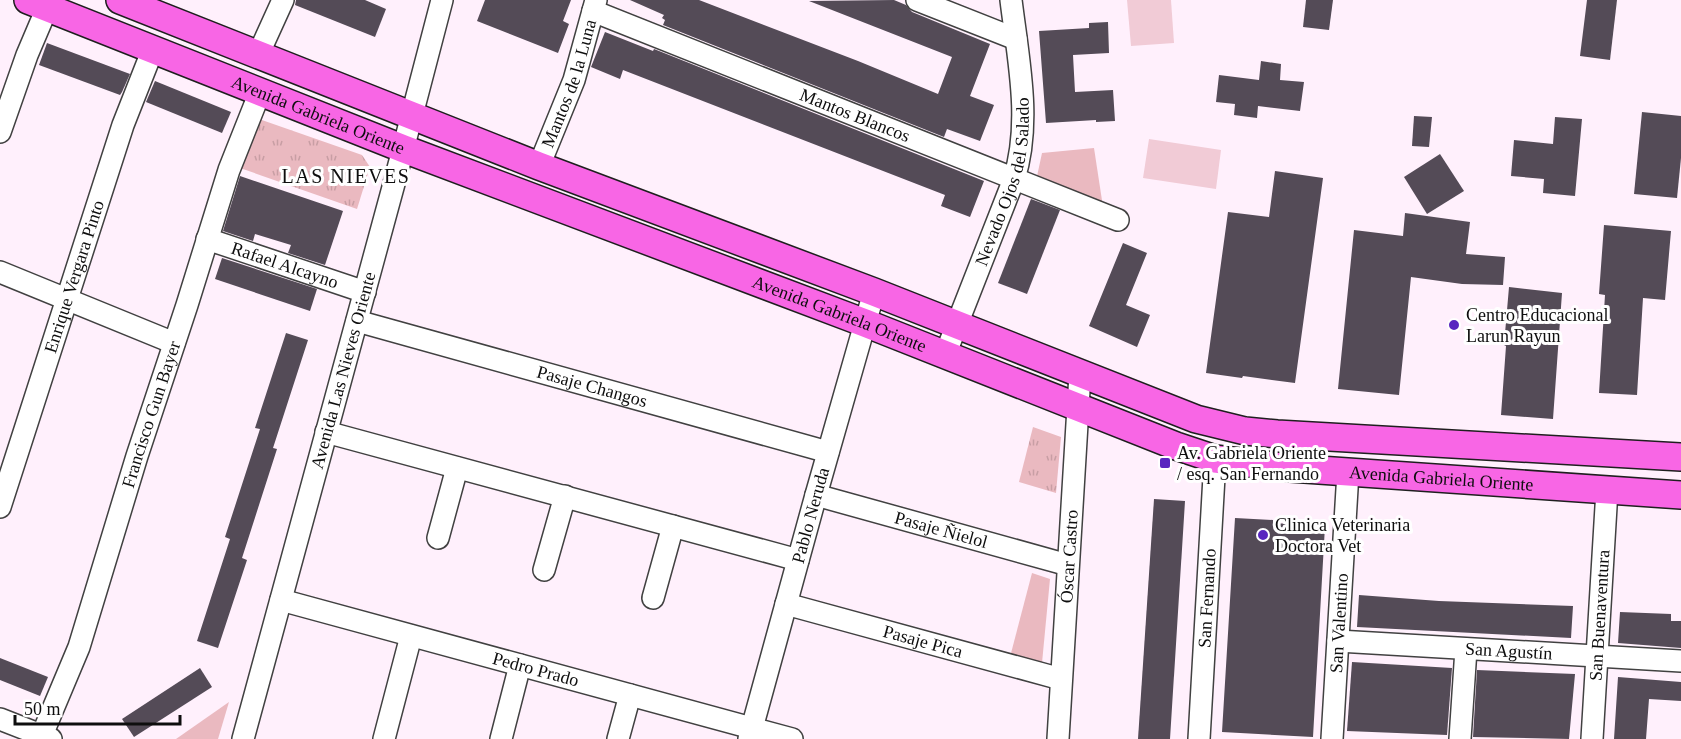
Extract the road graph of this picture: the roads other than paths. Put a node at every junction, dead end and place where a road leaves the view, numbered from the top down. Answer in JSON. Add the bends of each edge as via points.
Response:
{"nodes":[{"id":1,"x":283,"y":0,"type":"edge"},
{"id":2,"x":442,"y":0,"type":"edge"},
{"id":3,"x":916,"y":0,"type":"edge"},
{"id":4,"x":1011,"y":0,"type":"edge"},
{"id":5,"x":135,"y":3,"type":"edge"},
{"id":6,"x":37,"y":4,"type":"edge"},
{"id":7,"x":594,"y":5,"type":"edge"},
{"id":8,"x":1016,"y":39,"type":"junction"},
{"id":9,"x":153,"y":49,"type":"junction"},
{"id":10,"x":258,"y":55,"type":"junction"},
{"id":11,"x":260,"y":92,"type":"junction"},
{"id":12,"x":412,"y":116,"type":"junction"},
{"id":13,"x":0,"y":132,"type":"edge"},
{"id":14,"x":404,"y":149,"type":"junction"},
{"id":15,"x":539,"y":166,"type":"junction"},
{"id":16,"x":1014,"y":179,"type":"junction"},
{"id":17,"x":1118,"y":220,"type":"dead end"},
{"id":18,"x":207,"y":239,"type":"junction"},
{"id":19,"x":0,"y":273,"type":"edge"},
{"id":20,"x":365,"y":292,"type":"junction"},
{"id":21,"x":874,"y":292,"type":"junction"},
{"id":22,"x":68,"y":300,"type":"junction"},
{"id":23,"x":357,"y":321,"type":"junction"},
{"id":24,"x":865,"y":322,"type":"junction"},
{"id":25,"x":957,"y":324,"type":"junction"},
{"id":26,"x":174,"y":344,"type":"junction"},
{"id":27,"x":945,"y":355,"type":"junction"},
{"id":28,"x":1080,"y":374,"type":"junction"},
{"id":29,"x":1078,"y":407,"type":"junction"},
{"id":30,"x":326,"y":432,"type":"junction"},
{"id":31,"x":828,"y":452,"type":"junction"},
{"id":32,"x":1681,"y":457,"type":"edge"},
{"id":33,"x":1215,"y":459,"type":"junction"},
{"id":34,"x":457,"y":468,"type":"junction"},
{"id":35,"x":1348,"y":472,"type":"junction"},
{"id":36,"x":1607,"y":490,"type":"junction"},
{"id":37,"x":816,"y":495,"type":"junction"},
{"id":38,"x":1681,"y":495,"type":"edge"},
{"id":39,"x":565,"y":496,"type":"junction"},
{"id":40,"x":0,"y":507,"type":"edge"},
{"id":41,"x":673,"y":526,"type":"junction"},
{"id":42,"x":438,"y":538,"type":"dead end"},
{"id":43,"x":798,"y":560,"type":"junction"},
{"id":44,"x":1068,"y":565,"type":"junction"},
{"id":45,"x":544,"y":570,"type":"dead end"},
{"id":46,"x":653,"y":598,"type":"dead end"},
{"id":47,"x":281,"y":600,"type":"junction"},
{"id":48,"x":786,"y":604,"type":"junction"},
{"id":49,"x":411,"y":636,"type":"junction"},
{"id":50,"x":1338,"y":641,"type":"junction"},
{"id":51,"x":1466,"y":649,"type":"junction"},
{"id":52,"x":1597,"y":656,"type":"junction"},
{"id":53,"x":1681,"y":661,"type":"edge"},
{"id":54,"x":520,"y":665,"type":"junction"},
{"id":55,"x":1061,"y":679,"type":"junction"},
{"id":56,"x":630,"y":695,"type":"junction"},
{"id":57,"x":0,"y":719,"type":"edge"},
{"id":58,"x":751,"y":734,"type":"edge"},
{"id":59,"x":47,"y":737,"type":"edge"},
{"id":60,"x":243,"y":739,"type":"edge"},
{"id":61,"x":384,"y":739,"type":"edge"},
{"id":62,"x":501,"y":739,"type":"edge"},
{"id":63,"x":618,"y":739,"type":"edge"},
{"id":64,"x":792,"y":739,"type":"edge"},
{"id":65,"x":1058,"y":739,"type":"edge"},
{"id":66,"x":1199,"y":739,"type":"edge"},
{"id":67,"x":1332,"y":739,"type":"edge"},
{"id":68,"x":1460,"y":739,"type":"edge"},
{"id":69,"x":1592,"y":739,"type":"edge"}],
"edges":[{"from":1,"to":10,"type":"street"},
{"from":2,"to":12,"type":"street","name":"Avenida Las Nieves Oriente"},
{"from":3,"to":8,"type":"street"},
{"from":4,"to":8,"type":"street","name":"Nevado Ojos del Salado"},
{"from":5,"to":10,"type":"main road","name":"Avenida Gabriela Oriente"},
{"from":6,"to":9,"type":"main road","name":"Avenida Gabriela Oriente"},
{"from":6,"to":13,"type":"street","via":[[27,55]]},
{"from":7,"to":15,"type":"street","name":"Mantos de la Luna","via":[[574,80]]},
{"from":7,"to":16,"type":"street","name":"Mantos Blancos"},
{"from":8,"to":16,"type":"street","name":"Nevado Ojos del Salado","via":[[1023,129]]},
{"from":9,"to":11,"type":"main road","name":"Avenida Gabriela Oriente"},
{"from":9,"to":22,"type":"street","name":"Enrique Vergara Pinto","via":[[123,124]]},
{"from":10,"to":12,"type":"main road","name":"Avenida Gabriela Oriente"},
{"from":11,"to":14,"type":"main road","name":"Avenida Gabriela Oriente"},
{"from":11,"to":18,"type":"street","name":"Francisco Gun Bayer"},
{"from":12,"to":14,"type":"street","name":"Avenida Las Nieves Oriente"},
{"from":12,"to":15,"type":"main road","name":"Avenida Gabriela Oriente"},
{"from":14,"to":20,"type":"street","name":"Avenida Las Nieves Oriente"},
{"from":14,"to":24,"type":"main road","name":"Avenida Gabriela Oriente"},
{"from":15,"to":21,"type":"main road","name":"Avenida Gabriela Oriente"},
{"from":16,"to":17,"type":"street","name":"Mantos Blancos"},
{"from":16,"to":25,"type":"street","name":"Nevado Ojos del Salado"},
{"from":18,"to":20,"type":"street","name":"Rafael Alcayno"},
{"from":18,"to":26,"type":"street","name":"Francisco Gun Bayer"},
{"from":19,"to":22,"type":"street"},
{"from":20,"to":23,"type":"street","name":"Avenida Las Nieves Oriente"},
{"from":21,"to":24,"type":"street","name":"Pablo Neruda"},
{"from":21,"to":25,"type":"main road","name":"Avenida Gabriela Oriente"},
{"from":22,"to":26,"type":"street"},
{"from":22,"to":40,"type":"street","name":"Enrique Vergara Pinto"},
{"from":23,"to":30,"type":"street","name":"Avenida Las Nieves Oriente"},
{"from":23,"to":31,"type":"street","name":"Pasaje Changos"},
{"from":24,"to":27,"type":"main road","name":"Avenida Gabriela Oriente"},
{"from":24,"to":31,"type":"street","name":"Pablo Neruda"},
{"from":25,"to":27,"type":"street","name":"Nevado Ojos del Salado"},
{"from":25,"to":28,"type":"main road","name":"Avenida Gabriela Oriente"},
{"from":26,"to":59,"type":"street","name":"Francisco Gun Bayer"},
{"from":27,"to":29,"type":"main road","name":"Avenida Gabriela Oriente"},
{"from":28,"to":29,"type":"street","name":"Óscar Castro"},
{"from":28,"to":32,"type":"main road","name":"Avenida Gabriela Oriente","via":[[1187,417],[1245,431]]},
{"from":29,"to":33,"type":"main road","name":"Avenida Gabriela Oriente"},
{"from":29,"to":44,"type":"street","name":"Óscar Castro"},
{"from":30,"to":34,"type":"street"},
{"from":30,"to":47,"type":"street","name":"Avenida Las Nieves Oriente"},
{"from":31,"to":37,"type":"street","name":"Pablo Neruda"},
{"from":33,"to":35,"type":"main road","name":"Avenida Gabriela Oriente"},
{"from":33,"to":66,"type":"street","name":"San Fernando"},
{"from":34,"to":39,"type":"street"},
{"from":34,"to":42,"type":"street"},
{"from":35,"to":36,"type":"main road","name":"Avenida Gabriela Oriente"},
{"from":35,"to":50,"type":"street","name":"San Valentino"},
{"from":36,"to":38,"type":"main road","name":"Avenida Gabriela Oriente"},
{"from":36,"to":52,"type":"street","name":"San Buenaventura"},
{"from":37,"to":43,"type":"street","name":"Pablo Neruda"},
{"from":37,"to":44,"type":"street","name":"Pasaje Ñielol"},
{"from":39,"to":41,"type":"street"},
{"from":39,"to":45,"type":"street"},
{"from":41,"to":43,"type":"street"},
{"from":41,"to":46,"type":"street"},
{"from":43,"to":48,"type":"street","name":"Pablo Neruda"},
{"from":44,"to":55,"type":"street","name":"Óscar Castro"},
{"from":47,"to":49,"type":"street","name":"Pedro Prado"},
{"from":47,"to":60,"type":"street","name":"Avenida Las Nieves Oriente"},
{"from":48,"to":55,"type":"street","name":"Pasaje Pica"},
{"from":48,"to":58,"type":"street","name":"Pablo Neruda"},
{"from":49,"to":54,"type":"street","name":"Pedro Prado"},
{"from":49,"to":61,"type":"street"},
{"from":50,"to":51,"type":"street","name":"San Agustín"},
{"from":50,"to":67,"type":"street","name":"San Valentino"},
{"from":51,"to":52,"type":"street","name":"San Agustín"},
{"from":51,"to":68,"type":"street"},
{"from":52,"to":53,"type":"street","name":"San Agustín"},
{"from":52,"to":69,"type":"street","name":"San Buenaventura"},
{"from":54,"to":56,"type":"street","name":"Pedro Prado"},
{"from":54,"to":62,"type":"street"},
{"from":55,"to":65,"type":"street","name":"Óscar Castro"},
{"from":56,"to":58,"type":"street","name":"Pedro Prado"},
{"from":56,"to":63,"type":"street"},
{"from":57,"to":59,"type":"street"},
{"from":58,"to":64,"type":"street","name":"Pedro Prado"}]}
